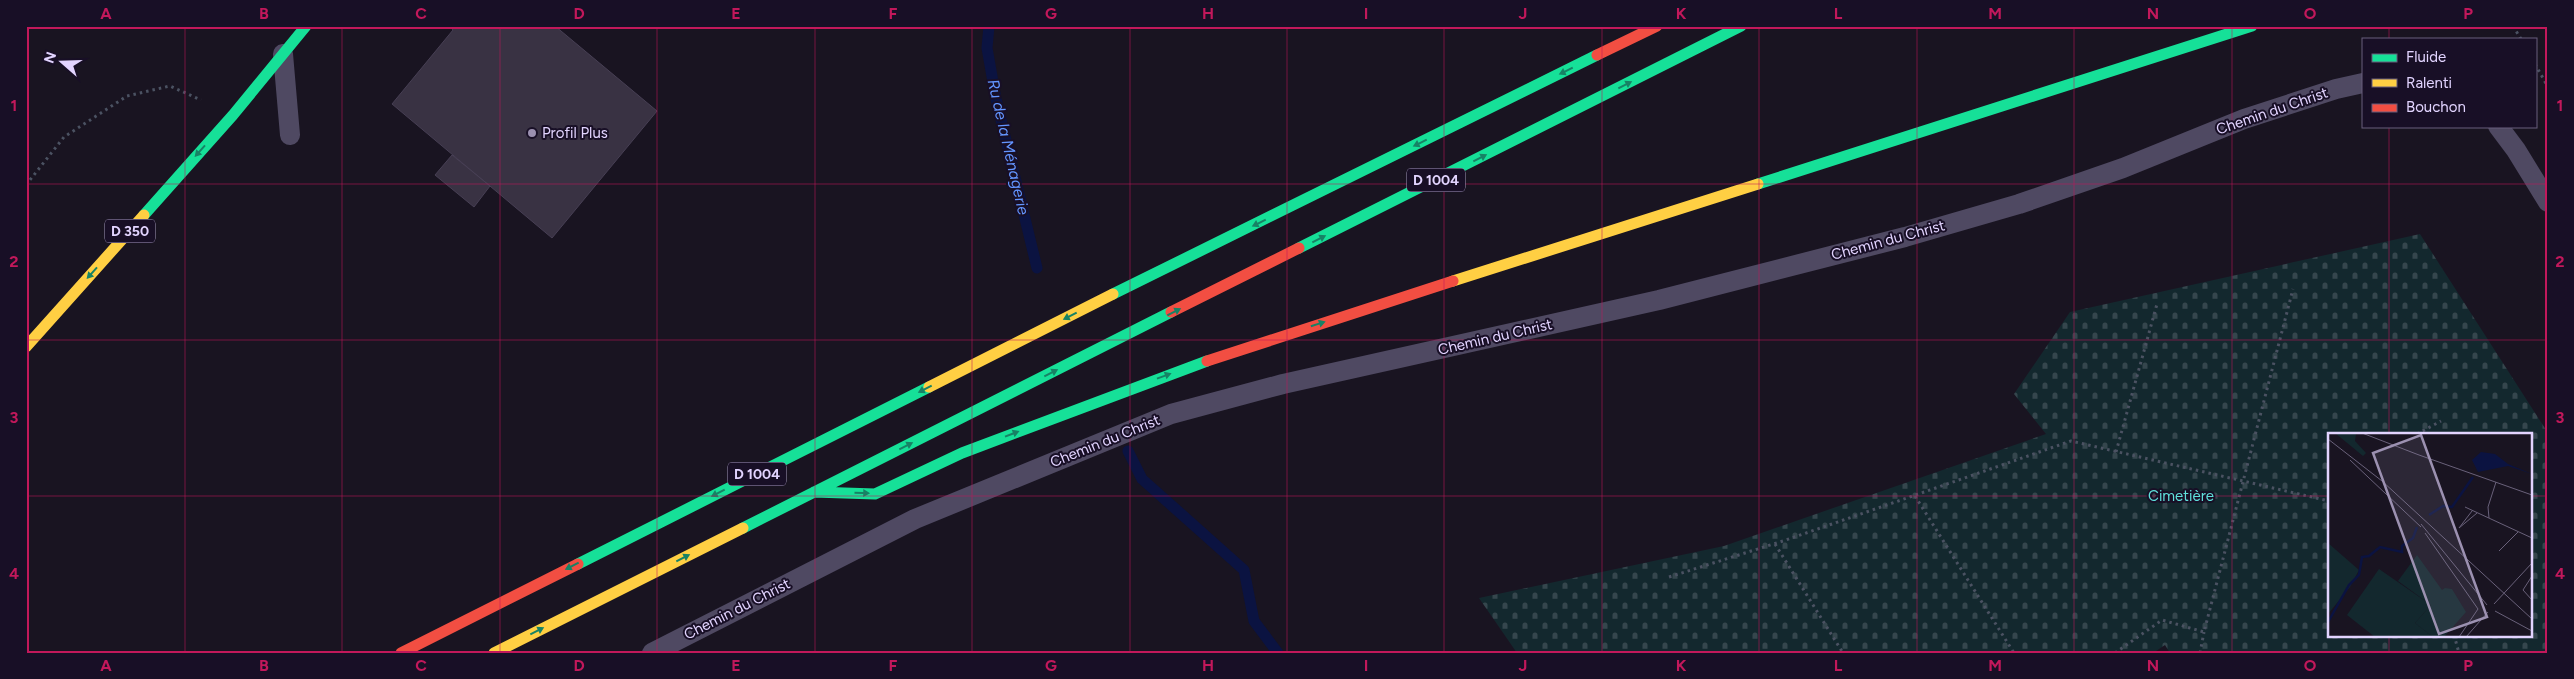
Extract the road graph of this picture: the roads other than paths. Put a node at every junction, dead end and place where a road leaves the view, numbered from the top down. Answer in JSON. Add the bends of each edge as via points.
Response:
{"nodes":[{"id":1,"x":306,"y":26,"type":"edge"},
{"id":2,"x":1657,"y":26,"type":"edge"},
{"id":3,"x":1741,"y":26,"type":"edge"},
{"id":4,"x":2252,"y":26,"type":"edge"},
{"id":5,"x":283,"y":54,"type":"junction"},
{"id":6,"x":2362,"y":83,"type":"edge"},
{"id":7,"x":2499,"y":128,"type":"edge"},
{"id":8,"x":290,"y":135,"type":"dead end"},
{"id":9,"x":2548,"y":202,"type":"edge"},
{"id":10,"x":26,"y":347,"type":"edge"},
{"id":11,"x":814,"y":492,"type":"junction"},
{"id":12,"x":400,"y":653,"type":"edge"},
{"id":13,"x":494,"y":653,"type":"edge"},
{"id":14,"x":652,"y":653,"type":"edge"}],
"edges":[{"from":1,"to":5,"type":"main road","number":"D 350"},
{"from":2,"to":12,"type":"main road","number":"D 1004","one_way":true,"via":[[1114,294]]},
{"from":11,"to":3,"type":"main road","number":"D 1004","one_way":true},
{"from":11,"to":4,"type":"main road","one_way":true,"via":[[875,494],[962,453],[1252,345]]},
{"from":5,"to":8,"type":"lane"},
{"from":5,"to":10,"type":"main road","number":"D 350","one_way":true,"via":[[233,115]]},
{"from":6,"to":14,"type":"lane","name":"Chemin du Christ","via":[[2244,120],[2018,204],[1904,237],[1659,300],[1283,384],[1171,414],[915,519]]},
{"from":7,"to":9,"type":"lane"},
{"from":13,"to":11,"type":"main road","number":"D 1004","one_way":true}]}
